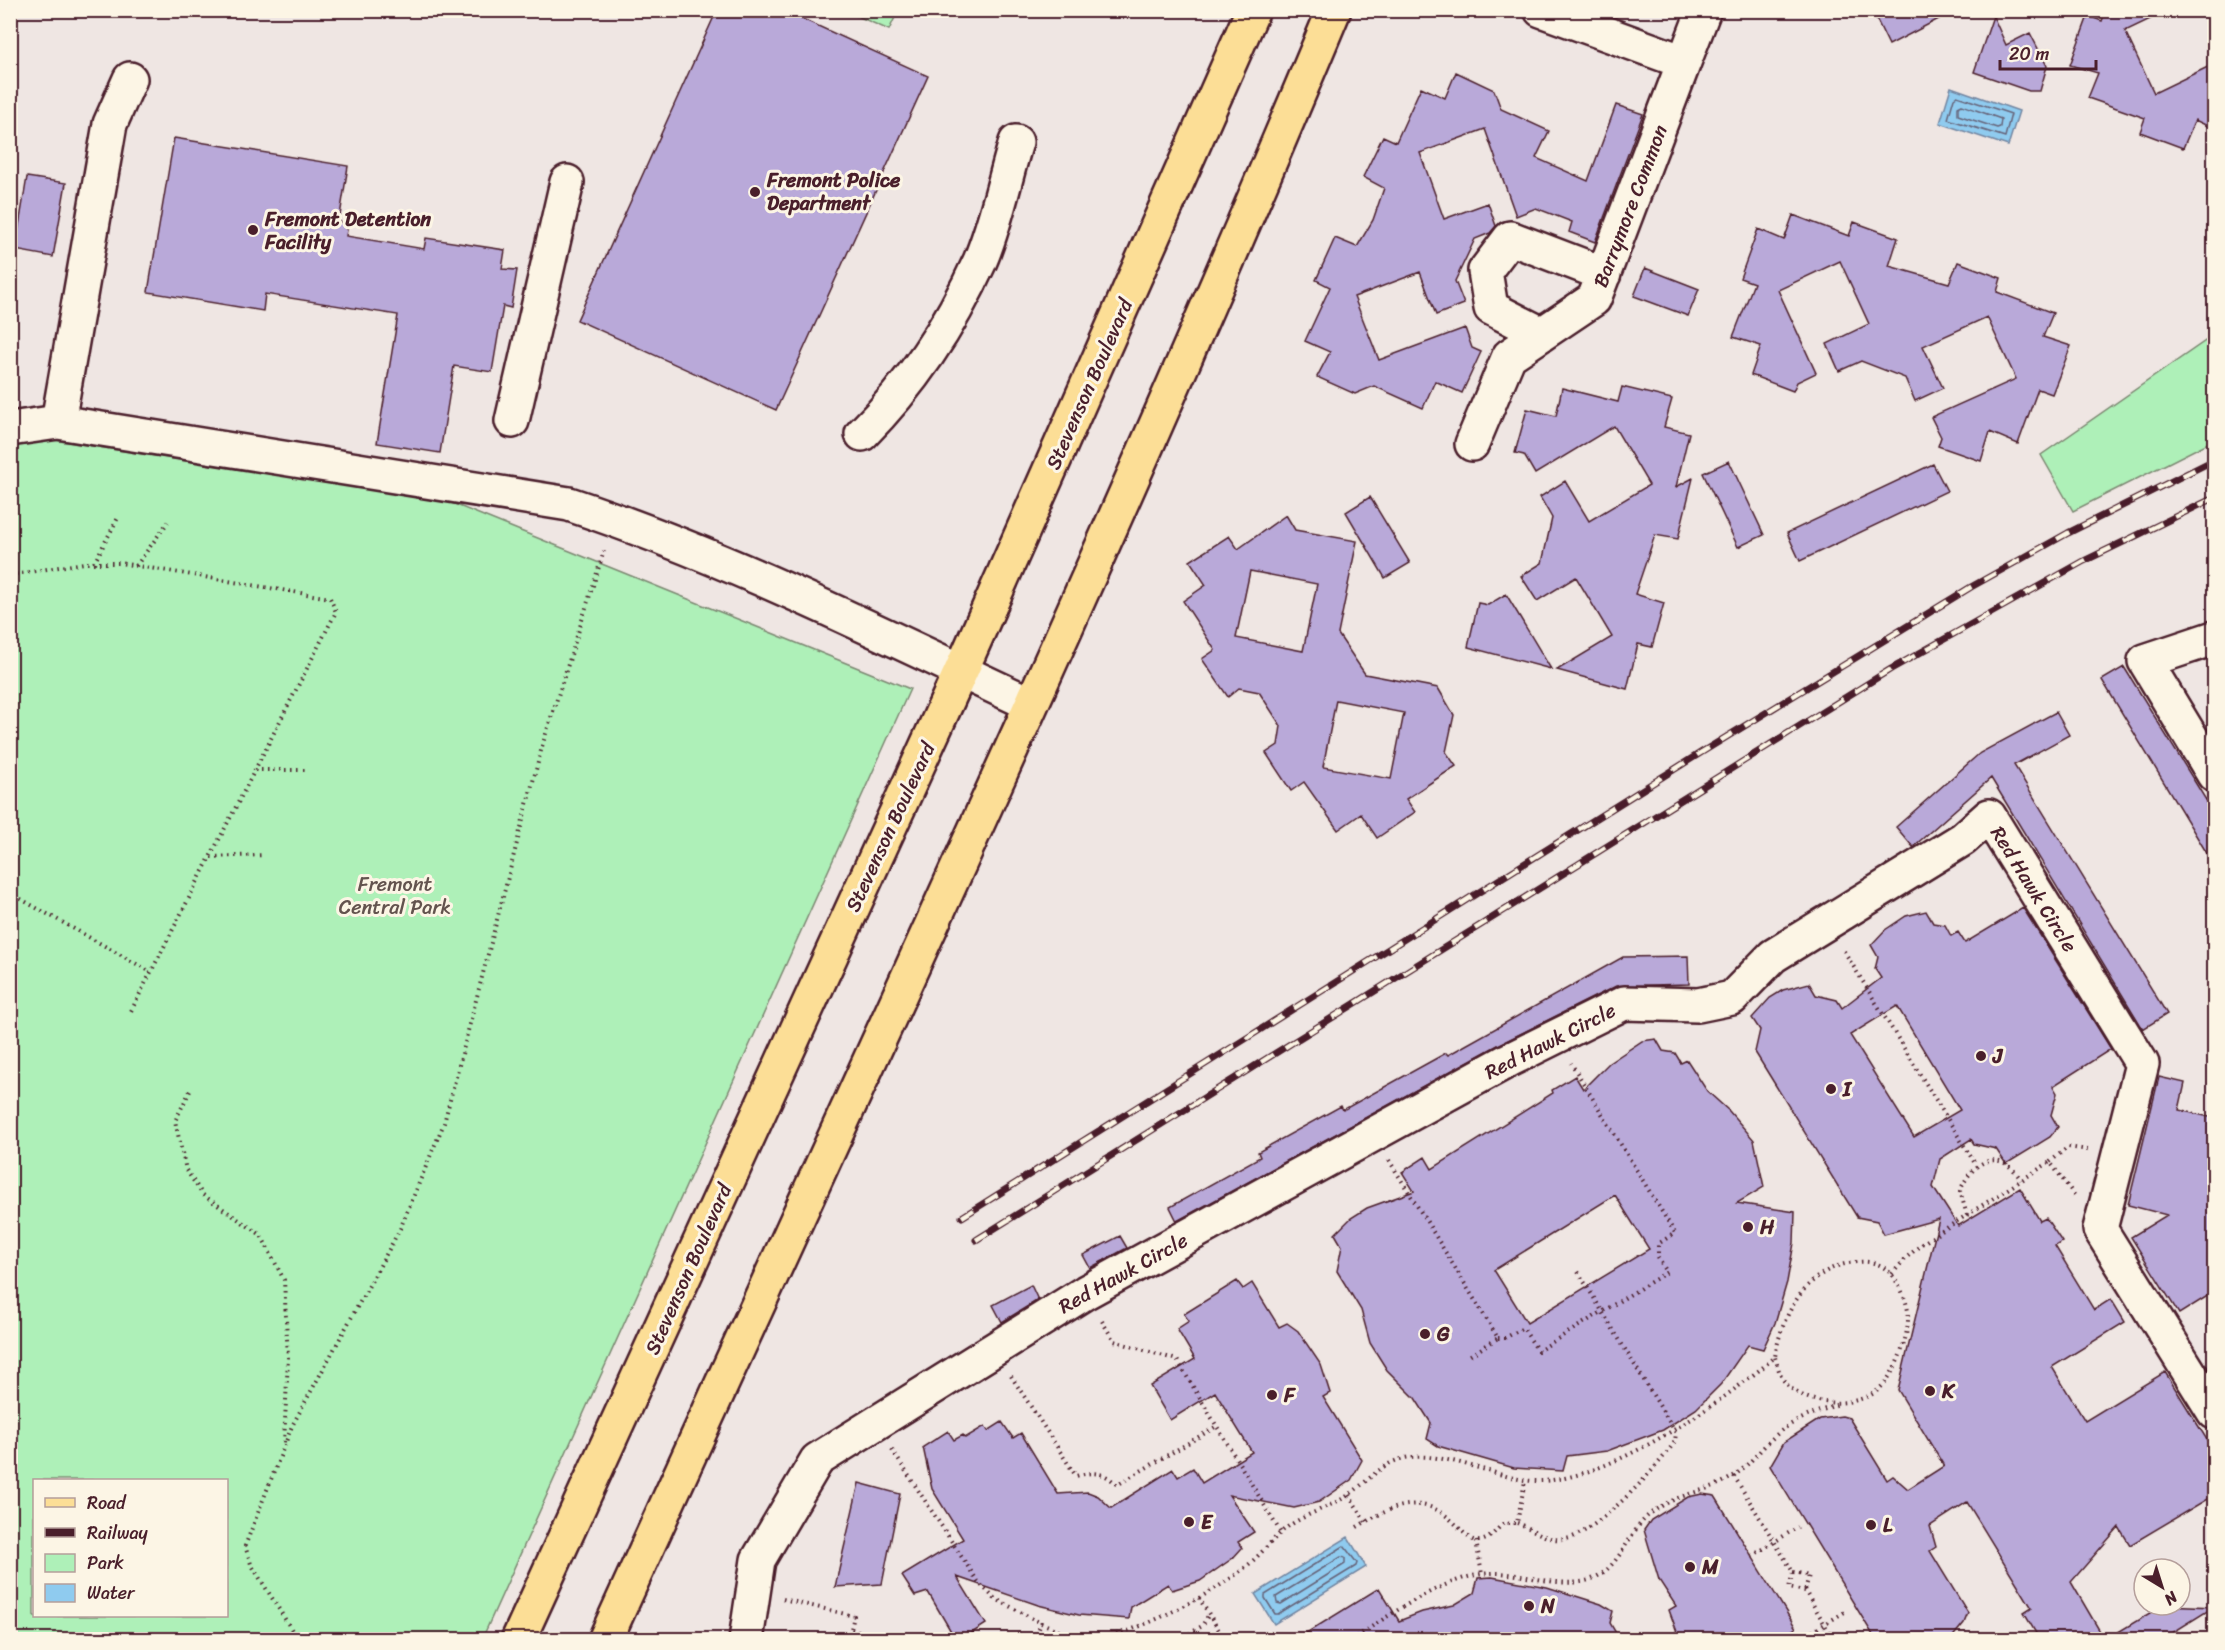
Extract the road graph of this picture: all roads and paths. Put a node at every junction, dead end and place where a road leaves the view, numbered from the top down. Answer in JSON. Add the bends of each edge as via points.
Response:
{"nodes":[{"id":1,"x":1253,"y":10,"type":"edge"},
{"id":2,"x":1334,"y":10,"type":"edge"},
{"id":3,"x":1541,"y":10,"type":"edge"},
{"id":4,"x":1704,"y":10,"type":"edge"},
{"id":5,"x":1684,"y":62,"type":"junction"},
{"id":6,"x":130,"y":79,"type":"dead end"},
{"id":7,"x":1016,"y":142,"type":"dead end"},
{"id":8,"x":567,"y":182,"type":"dead end"},
{"id":9,"x":1604,"y":274,"type":"junction"},
{"id":10,"x":1542,"y":334,"type":"junction"},
{"id":11,"x":512,"y":421,"type":"dead end"},
{"id":12,"x":58,"y":422,"type":"junction"},
{"id":13,"x":10,"y":429,"type":"edge"},
{"id":14,"x":862,"y":434,"type":"dead end"},
{"id":15,"x":1472,"y":444,"type":"dead end"},
{"id":16,"x":119,"y":516,"type":"dead end"},
{"id":17,"x":614,"y":519,"type":"junction"},
{"id":18,"x":168,"y":522,"type":"dead end"},
{"id":19,"x":94,"y":563,"type":"junction"},
{"id":20,"x":136,"y":566,"type":"junction"},
{"id":21,"x":10,"y":575,"type":"edge"},
{"id":22,"x":2214,"y":638,"type":"edge"},
{"id":23,"x":961,"y":671,"type":"junction"},
{"id":24,"x":1031,"y":704,"type":"junction"},
{"id":25,"x":255,"y":770,"type":"junction"},
{"id":26,"x":308,"y":770,"type":"dead end"},
{"id":27,"x":2214,"y":775,"type":"edge"},
{"id":28,"x":264,"y":855,"type":"dead end"},
{"id":29,"x":210,"y":857,"type":"junction"},
{"id":30,"x":10,"y":893,"type":"edge"},
{"id":31,"x":1826,"y":922,"type":"junction"},
{"id":32,"x":151,"y":972,"type":"junction"},
{"id":33,"x":130,"y":1013,"type":"dead end"},
{"id":34,"x":1555,"y":1038,"type":"junction"},
{"id":35,"x":190,"y":1091,"type":"dead end"},
{"id":36,"x":1374,"y":1136,"type":"junction"},
{"id":37,"x":2118,"y":1158,"type":"junction"},
{"id":38,"x":2050,"y":1162,"type":"junction"},
{"id":39,"x":1976,"y":1165,"type":"junction"},
{"id":40,"x":2021,"y":1180,"type":"junction"},
{"id":41,"x":1967,"y":1215,"type":"junction"},
{"id":42,"x":2100,"y":1229,"type":"junction"},
{"id":43,"x":1577,"y":1270,"type":"dead end"},
{"id":44,"x":1892,"y":1274,"type":"junction"},
{"id":45,"x":1086,"y":1292,"type":"junction"},
{"id":46,"x":1602,"y":1312,"type":"junction"},
{"id":47,"x":1498,"y":1338,"type":"junction"},
{"id":48,"x":994,"y":1349,"type":"junction"},
{"id":49,"x":1469,"y":1356,"type":"dead end"},
{"id":50,"x":1775,"y":1357,"type":"junction"},
{"id":51,"x":1840,"y":1404,"type":"junction"},
{"id":52,"x":2214,"y":1412,"type":"edge"},
{"id":53,"x":875,"y":1424,"type":"junction"},
{"id":54,"x":1217,"y":1426,"type":"junction"},
{"id":55,"x":1673,"y":1429,"type":"junction"},
{"id":56,"x":284,"y":1447,"type":"junction"},
{"id":57,"x":1734,"y":1476,"type":"junction"},
{"id":58,"x":1525,"y":1480,"type":"junction"},
{"id":59,"x":1349,"y":1495,"type":"junction"},
{"id":60,"x":1366,"y":1522,"type":"junction"},
{"id":61,"x":1517,"y":1523,"type":"junction"},
{"id":62,"x":1358,"y":1527,"type":"dead end"},
{"id":63,"x":1798,"y":1527,"type":"dead end"},
{"id":64,"x":1281,"y":1533,"type":"junction"},
{"id":65,"x":1476,"y":1541,"type":"junction"},
{"id":66,"x":1774,"y":1542,"type":"junction"},
{"id":67,"x":1752,"y":1556,"type":"dead end"},
{"id":68,"x":1793,"y":1572,"type":"junction"},
{"id":69,"x":1482,"y":1574,"type":"junction"},
{"id":70,"x":1805,"y":1591,"type":"junction"},
{"id":71,"x":752,"y":1592,"type":"junction"},
{"id":72,"x":1199,"y":1598,"type":"junction"},
{"id":73,"x":1848,"y":1610,"type":"dead end"},
{"id":74,"x":1209,"y":1614,"type":"junction"},
{"id":75,"x":1041,"y":1623,"type":"junction"},
{"id":76,"x":1825,"y":1624,"type":"junction"},
{"id":77,"x":851,"y":1629,"type":"junction"},
{"id":78,"x":1802,"y":1638,"type":"dead end"},
{"id":79,"x":298,"y":1640,"type":"edge"},
{"id":80,"x":518,"y":1640,"type":"edge"},
{"id":81,"x":604,"y":1640,"type":"edge"},
{"id":82,"x":746,"y":1640,"type":"edge"},
{"id":83,"x":848,"y":1640,"type":"edge"},
{"id":84,"x":890,"y":1640,"type":"edge"},
{"id":85,"x":1035,"y":1640,"type":"edge"},
{"id":86,"x":1179,"y":1640,"type":"edge"},
{"id":87,"x":1225,"y":1640,"type":"edge"},
{"id":88,"x":1352,"y":1640,"type":"edge"},
{"id":89,"x":1834,"y":1640,"type":"edge"}],
"edges":[{"from":1,"to":23,"type":"main road","name":"Stevenson Boulevard"},
{"from":2,"to":24,"type":"main road","via":[[1236,244]]},
{"from":3,"to":5,"type":"street"},
{"from":4,"to":5,"type":"street","name":"Barrymore Common"},
{"from":5,"to":9,"type":"street","name":"Barrymore Common"},
{"from":6,"to":12,"type":"street","via":[[110,124]]},
{"from":7,"to":14,"type":"street","via":[[980,260],[932,351],[897,399]]},
{"from":8,"to":11,"type":"street"},
{"from":9,"to":10,"type":"street","name":"Barrymore Common","via":[[1594,299]]},
{"from":9,"to":10,"type":"street","via":[[1510,238],[1485,271],[1491,308]]},
{"from":10,"to":15,"type":"street","name":"Barrymore Common","via":[[1509,356]]},
{"from":12,"to":13,"type":"street"},
{"from":12,"to":17,"type":"street","via":[[569,504]]},
{"from":16,"to":19,"type":"path"},
{"from":17,"to":23,"type":"street","via":[[770,583]]},
{"from":17,"to":56,"type":"path","via":[[543,743],[444,1123],[400,1229]]},
{"from":18,"to":20,"type":"path"},
{"from":19,"to":20,"type":"path"},
{"from":19,"to":21,"type":"path"},
{"from":20,"to":25,"type":"path","via":[[330,598],[336,612]]},
{"from":22,"to":27,"type":"street","via":[[2145,661]]},
{"from":23,"to":24,"type":"street"},
{"from":23,"to":80,"type":"main road","name":"Stevenson Boulevard"},
{"from":24,"to":81,"type":"main road"},
{"from":25,"to":26,"type":"path"},
{"from":25,"to":29,"type":"path"},
{"from":28,"to":29,"type":"path"},
{"from":29,"to":32,"type":"path"},
{"from":30,"to":32,"type":"path"},
{"from":31,"to":34,"type":"street","name":"Red Hawk Circle","via":[[1773,956],[1732,998],[1698,1005],[1624,1003]]},
{"from":31,"to":37,"type":"street","name":"Red Hawk Circle","via":[[1963,839],[1989,816],[2142,1064]]},
{"from":31,"to":39,"type":"path"},
{"from":32,"to":33,"type":"path"},
{"from":34,"to":36,"type":"street","name":"Red Hawk Circle"},
{"from":34,"to":46,"type":"path","via":[[1675,1233],[1658,1244],[1659,1258],[1667,1272]]},
{"from":35,"to":56,"type":"path","via":[[175,1121],[186,1170],[203,1195],[261,1235],[284,1280],[288,1358]]},
{"from":36,"to":45,"type":"street","name":"Red Hawk Circle"},
{"from":36,"to":47,"type":"path"},
{"from":37,"to":38,"type":"path","via":[[2068,1147]]},
{"from":37,"to":42,"type":"street","name":"Red Hawk Circle"},
{"from":38,"to":40,"type":"path"},
{"from":38,"to":42,"type":"path"},
{"from":39,"to":40,"type":"path","via":[[2000,1161],[2011,1166]]},
{"from":39,"to":41,"type":"path","via":[[1966,1175],[1960,1191]]},
{"from":40,"to":41,"type":"path"},
{"from":41,"to":44,"type":"path","via":[[1923,1243]]},
{"from":42,"to":52,"type":"street"},
{"from":43,"to":46,"type":"path"},
{"from":44,"to":50,"type":"path","via":[[1867,1261],[1849,1262],[1822,1273],[1789,1312]]},
{"from":44,"to":51,"type":"path","via":[[1908,1310],[1900,1353],[1885,1383],[1875,1392]]},
{"from":45,"to":48,"type":"street","name":"Red Hawk Circle"},
{"from":45,"to":54,"type":"path","via":[[1114,1341],[1177,1359]]},
{"from":46,"to":47,"type":"path","via":[[1538,1352],[1523,1328]]},
{"from":46,"to":55,"type":"path"},
{"from":47,"to":49,"type":"path"},
{"from":48,"to":53,"type":"street","name":"Red Hawk Circle"},
{"from":48,"to":54,"type":"path","via":[[1076,1476],[1095,1472],[1117,1485]]},
{"from":50,"to":51,"type":"path","via":[[1782,1378],[1796,1392]]},
{"from":50,"to":55,"type":"path","via":[[1741,1385]]},
{"from":51,"to":57,"type":"path","via":[[1776,1434]]},
{"from":53,"to":71,"type":"street","name":"Red Hawk Circle","via":[[817,1460],[758,1560]]},
{"from":53,"to":75,"type":"path","via":[[978,1582],[994,1598]]},
{"from":54,"to":64,"type":"path"},
{"from":55,"to":58,"type":"path","via":[[1586,1473],[1553,1481]]},
{"from":55,"to":61,"type":"path","via":[[1676,1433],[1672,1448],[1625,1499],[1586,1531],[1575,1537],[1555,1539]]},
{"from":56,"to":79,"type":"path","via":[[245,1546],[251,1564]]},
{"from":57,"to":66,"type":"path"},
{"from":57,"to":69,"type":"path","via":[[1717,1486],[1672,1499],[1639,1523],[1607,1569],[1582,1582]]},
{"from":58,"to":59,"type":"path","via":[[1426,1457],[1397,1460]]},
{"from":58,"to":61,"type":"path"},
{"from":59,"to":60,"type":"path"},
{"from":59,"to":64,"type":"path"},
{"from":60,"to":62,"type":"path"},
{"from":60,"to":65,"type":"path","via":[[1400,1505],[1423,1506],[1445,1514]]},
{"from":61,"to":65,"type":"path","via":[[1504,1523],[1488,1539]]},
{"from":63,"to":66,"type":"path"},
{"from":64,"to":72,"type":"path","via":[[1248,1565]]},
{"from":65,"to":69,"type":"path"},
{"from":66,"to":67,"type":"path"},
{"from":66,"to":68,"type":"path"},
{"from":68,"to":70,"type":"path","via":[[1809,1575]]},
{"from":68,"to":70,"type":"path","via":[[1789,1588]]},
{"from":69,"to":88,"type":"path","via":[[1458,1580],[1425,1596]]},
{"from":70,"to":76,"type":"path"},
{"from":71,"to":77,"type":"path","via":[[854,1616]]},
{"from":71,"to":82,"type":"street","name":"Red Hawk Circle"},
{"from":72,"to":74,"type":"path"},
{"from":72,"to":75,"type":"path","via":[[1107,1636],[1086,1637]]},
{"from":73,"to":76,"type":"path"},
{"from":74,"to":86,"type":"path","via":[[1202,1626]]},
{"from":74,"to":87,"type":"path"},
{"from":75,"to":85,"type":"path"},
{"from":76,"to":78,"type":"path"},
{"from":76,"to":89,"type":"path"},
{"from":77,"to":83,"type":"path"},
{"from":77,"to":84,"type":"path"}]}
